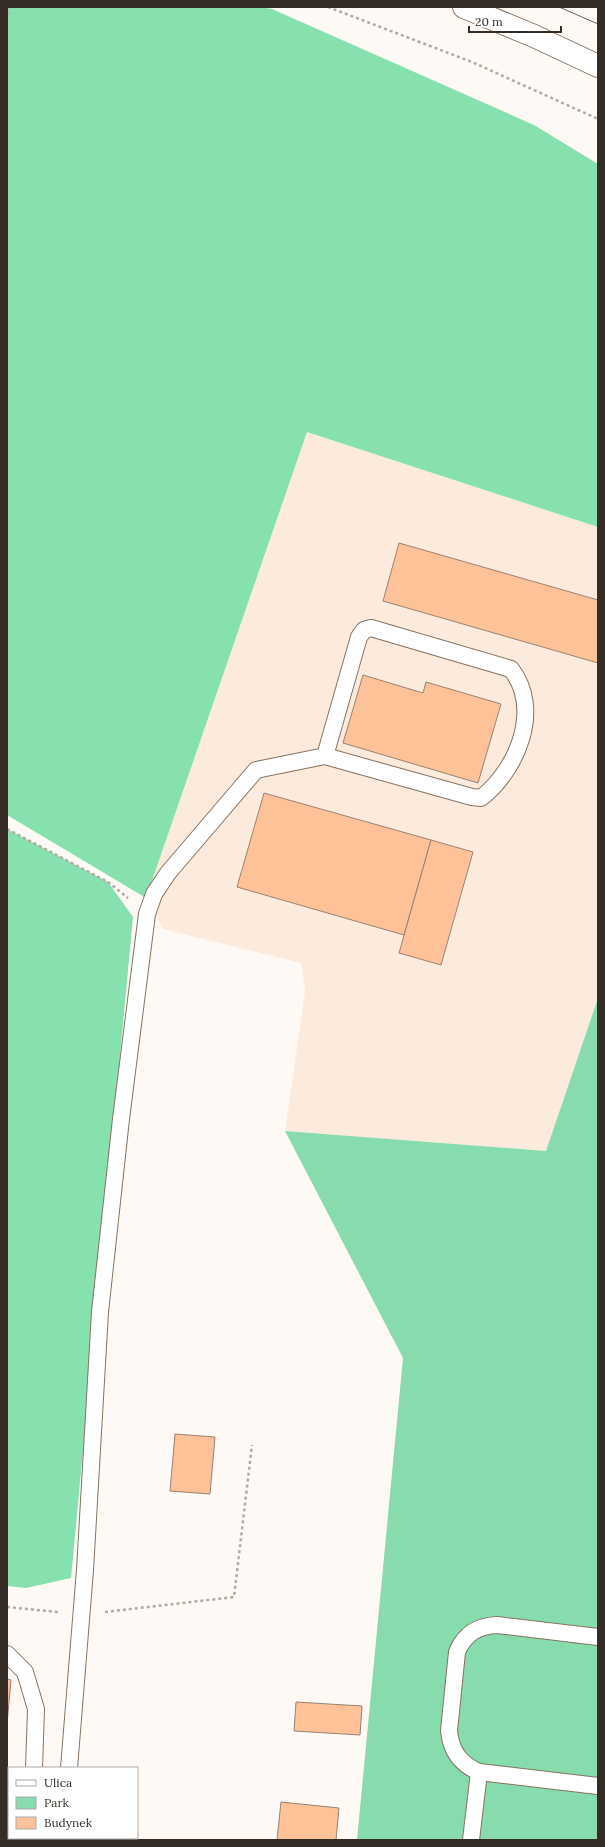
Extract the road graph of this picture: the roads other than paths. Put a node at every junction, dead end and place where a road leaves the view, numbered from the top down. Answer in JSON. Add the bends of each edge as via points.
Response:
{"nodes":[{"id":1,"x":464,"y":7,"type":"edge"},
{"id":2,"x":598,"y":66,"type":"edge"},
{"id":3,"x":325,"y":756,"type":"junction"},
{"id":4,"x":598,"y":1637,"type":"edge"},
{"id":5,"x":7,"y":1654,"type":"edge"},
{"id":6,"x":34,"y":1767,"type":"edge"},
{"id":7,"x":69,"y":1767,"type":"edge"},
{"id":8,"x":479,"y":1772,"type":"junction"},
{"id":9,"x":598,"y":1786,"type":"edge"},
{"id":10,"x":471,"y":1840,"type":"edge"}],
"edges":[{"from":1,"to":2,"type":"street"},
{"from":3,"to":3,"type":"lane","via":[[481,798],[507,770],[518,747],[525,726],[526,708],[523,691],[511,669],[372,628],[364,630]]},
{"from":3,"to":7,"type":"lane","via":[[256,770],[168,873],[154,894],[148,914],[121,1119],[100,1312]]},
{"from":4,"to":8,"type":"lane","via":[[497,1625],[476,1629],[467,1635],[457,1652],[450,1744],[463,1763]]},
{"from":5,"to":6,"type":"lane","via":[[25,1672],[36,1709]]},
{"from":8,"to":9,"type":"lane"},
{"from":8,"to":10,"type":"lane"}]}
